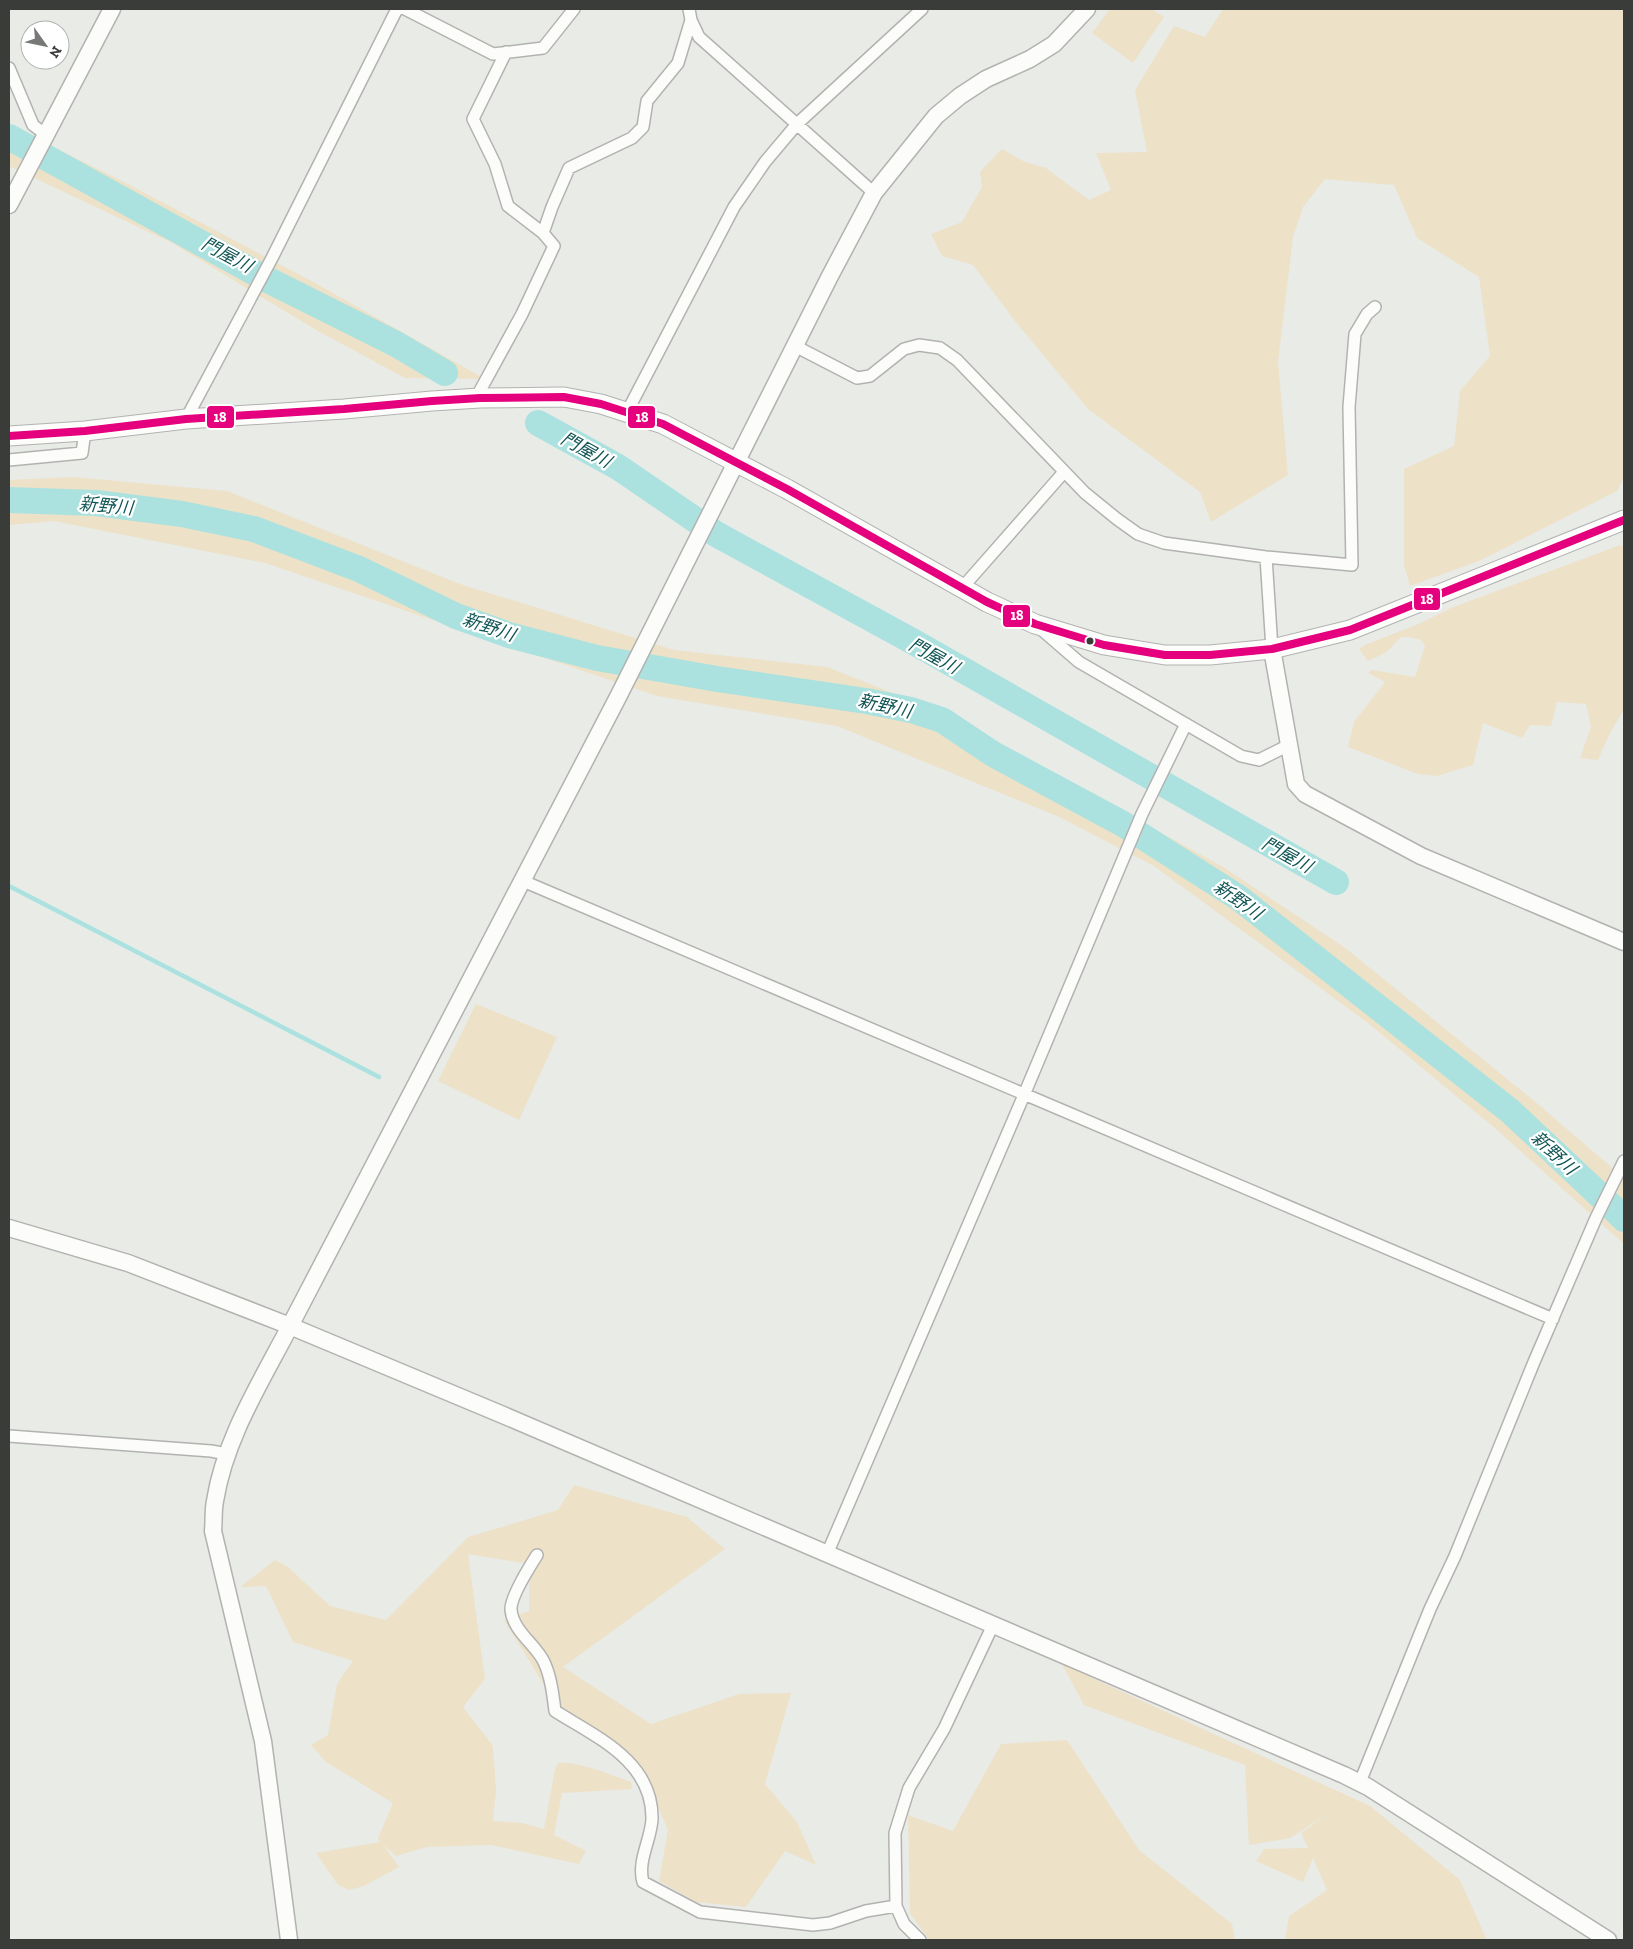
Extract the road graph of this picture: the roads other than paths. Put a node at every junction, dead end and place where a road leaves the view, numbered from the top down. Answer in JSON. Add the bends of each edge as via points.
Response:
{"nodes":[{"id":1,"x":112,"y":9,"type":"edge"},
{"id":2,"x":397,"y":9,"type":"edge"},
{"id":3,"x":405,"y":9,"type":"edge"},
{"id":4,"x":574,"y":9,"type":"edge"},
{"id":5,"x":922,"y":9,"type":"edge"},
{"id":6,"x":1087,"y":9,"type":"edge"},
{"id":7,"x":690,"y":15,"type":"edge"},
{"id":8,"x":506,"y":52,"type":"junction"},
{"id":9,"x":9,"y":68,"type":"edge"},
{"id":10,"x":797,"y":124,"type":"junction"},
{"id":11,"x":46,"y":135,"type":"junction"},
{"id":12,"x":874,"y":193,"type":"junction"},
{"id":13,"x":9,"y":205,"type":"edge"},
{"id":14,"x":544,"y":233,"type":"junction"},
{"id":15,"x":1375,"y":307,"type":"dead end"},
{"id":16,"x":795,"y":346,"type":"junction"},
{"id":17,"x":476,"y":398,"type":"junction"},
{"id":18,"x":627,"y":412,"type":"junction"},
{"id":19,"x":186,"y":419,"type":"junction"},
{"id":20,"x":85,"y":431,"type":"junction"},
{"id":21,"x":9,"y":436,"type":"edge"},
{"id":22,"x":9,"y":460,"type":"edge"},
{"id":23,"x":737,"y":462,"type":"junction"},
{"id":24,"x":1064,"y":472,"type":"junction"},
{"id":25,"x":1624,"y":520,"type":"edge"},
{"id":26,"x":1266,"y":557,"type":"junction"},
{"id":27,"x":962,"y":588,"type":"junction"},
{"id":28,"x":1035,"y":624,"type":"junction"},
{"id":29,"x":1272,"y":649,"type":"junction"},
{"id":30,"x":1186,"y":724,"type":"junction"},
{"id":31,"x":1289,"y":745,"type":"junction"},
{"id":32,"x":523,"y":881,"type":"junction"},
{"id":33,"x":1624,"y":942,"type":"edge"},
{"id":34,"x":1024,"y":1095,"type":"junction"},
{"id":35,"x":1622,"y":1165,"type":"edge"},
{"id":36,"x":9,"y":1228,"type":"edge"},
{"id":37,"x":1553,"y":1319,"type":"junction"},
{"id":38,"x":290,"y":1326,"type":"junction"},
{"id":39,"x":9,"y":1436,"type":"edge"},
{"id":40,"x":227,"y":1454,"type":"junction"},
{"id":41,"x":537,"y":1554,"type":"dead end"},
{"id":42,"x":827,"y":1554,"type":"junction"},
{"id":43,"x":992,"y":1625,"type":"junction"},
{"id":44,"x":1360,"y":1782,"type":"junction"},
{"id":45,"x":896,"y":1906,"type":"junction"},
{"id":46,"x":288,"y":1940,"type":"edge"},
{"id":47,"x":920,"y":1940,"type":"edge"},
{"id":48,"x":1608,"y":1940,"type":"edge"}],
"edges":[{"from":1,"to":11,"type":"street"},
{"from":2,"to":19,"type":"street","via":[[272,258]]},
{"from":3,"to":8,"type":"street","via":[[493,54]]},
{"from":4,"to":8,"type":"street","via":[[543,48]]},
{"from":5,"to":10,"type":"street"},
{"from":6,"to":12,"type":"street","via":[[1054,44],[986,79],[942,111]]},
{"from":7,"to":10,"type":"street","via":[[699,37]]},
{"from":7,"to":14,"type":"street","via":[[678,63],[647,101],[643,127],[632,138],[569,168]]},
{"from":8,"to":14,"type":"street","via":[[473,119],[495,164],[508,206]]},
{"from":9,"to":11,"type":"street","via":[[33,125]]},
{"from":10,"to":12,"type":"street"},
{"from":10,"to":18,"type":"street","via":[[765,162],[734,207]]},
{"from":11,"to":13,"type":"street"},
{"from":12,"to":16,"type":"street"},
{"from":14,"to":17,"type":"street","via":[[554,246],[548,263]]},
{"from":15,"to":26,"type":"street","via":[[1355,334],[1349,407],[1352,565]]},
{"from":16,"to":23,"type":"street"},
{"from":16,"to":24,"type":"street","via":[[857,378],[870,376],[904,349],[919,345],[940,348],[957,360]]},
{"from":17,"to":18,"type":"main road","via":[[564,397]]},
{"from":17,"to":19,"type":"main road"},
{"from":18,"to":23,"type":"main road","via":[[663,424]]},
{"from":19,"to":20,"type":"main road"},
{"from":20,"to":21,"type":"main road"},
{"from":20,"to":22,"type":"street","via":[[82,453]]},
{"from":23,"to":27,"type":"main road"},
{"from":23,"to":32,"type":"street"},
{"from":24,"to":26,"type":"street","via":[[1091,498],[1138,534],[1164,543]]},
{"from":24,"to":27,"type":"street"},
{"from":25,"to":29,"type":"main road","via":[[1350,630]]},
{"from":26,"to":29,"type":"street"},
{"from":27,"to":28,"type":"main road"},
{"from":28,"to":29,"type":"main road","via":[[1104,645],[1165,655],[1210,655]]},
{"from":28,"to":30,"type":"street","via":[[1079,662]]},
{"from":29,"to":31,"type":"street"},
{"from":30,"to":31,"type":"street","via":[[1241,756],[1259,760]]},
{"from":30,"to":34,"type":"street","via":[[1142,814]]},
{"from":31,"to":33,"type":"street","via":[[1296,784],[1305,794],[1421,856]]},
{"from":32,"to":34,"type":"street"},
{"from":32,"to":38,"type":"street"},
{"from":34,"to":37,"type":"street"},
{"from":34,"to":42,"type":"street"},
{"from":35,"to":37,"type":"street"},
{"from":36,"to":38,"type":"street","via":[[128,1263]]},
{"from":37,"to":44,"type":"street"},
{"from":38,"to":40,"type":"street"},
{"from":38,"to":42,"type":"street"},
{"from":39,"to":40,"type":"street","via":[[113,1442]]},
{"from":40,"to":46,"type":"street","via":[[215,1501],[214,1531],[263,1740]]},
{"from":41,"to":45,"type":"street","via":[[517,1591],[511,1610],[516,1625],[544,1661],[555,1711],[614,1747],[629,1762],[648,1791],[652,1819],[640,1872],[643,1882],[700,1912],[814,1926]]},
{"from":42,"to":43,"type":"street"},
{"from":43,"to":44,"type":"street"},
{"from":43,"to":45,"type":"street","via":[[944,1729],[909,1788],[896,1833]]},
{"from":44,"to":48,"type":"street"},
{"from":45,"to":47,"type":"street","via":[[904,1924]]}]}
